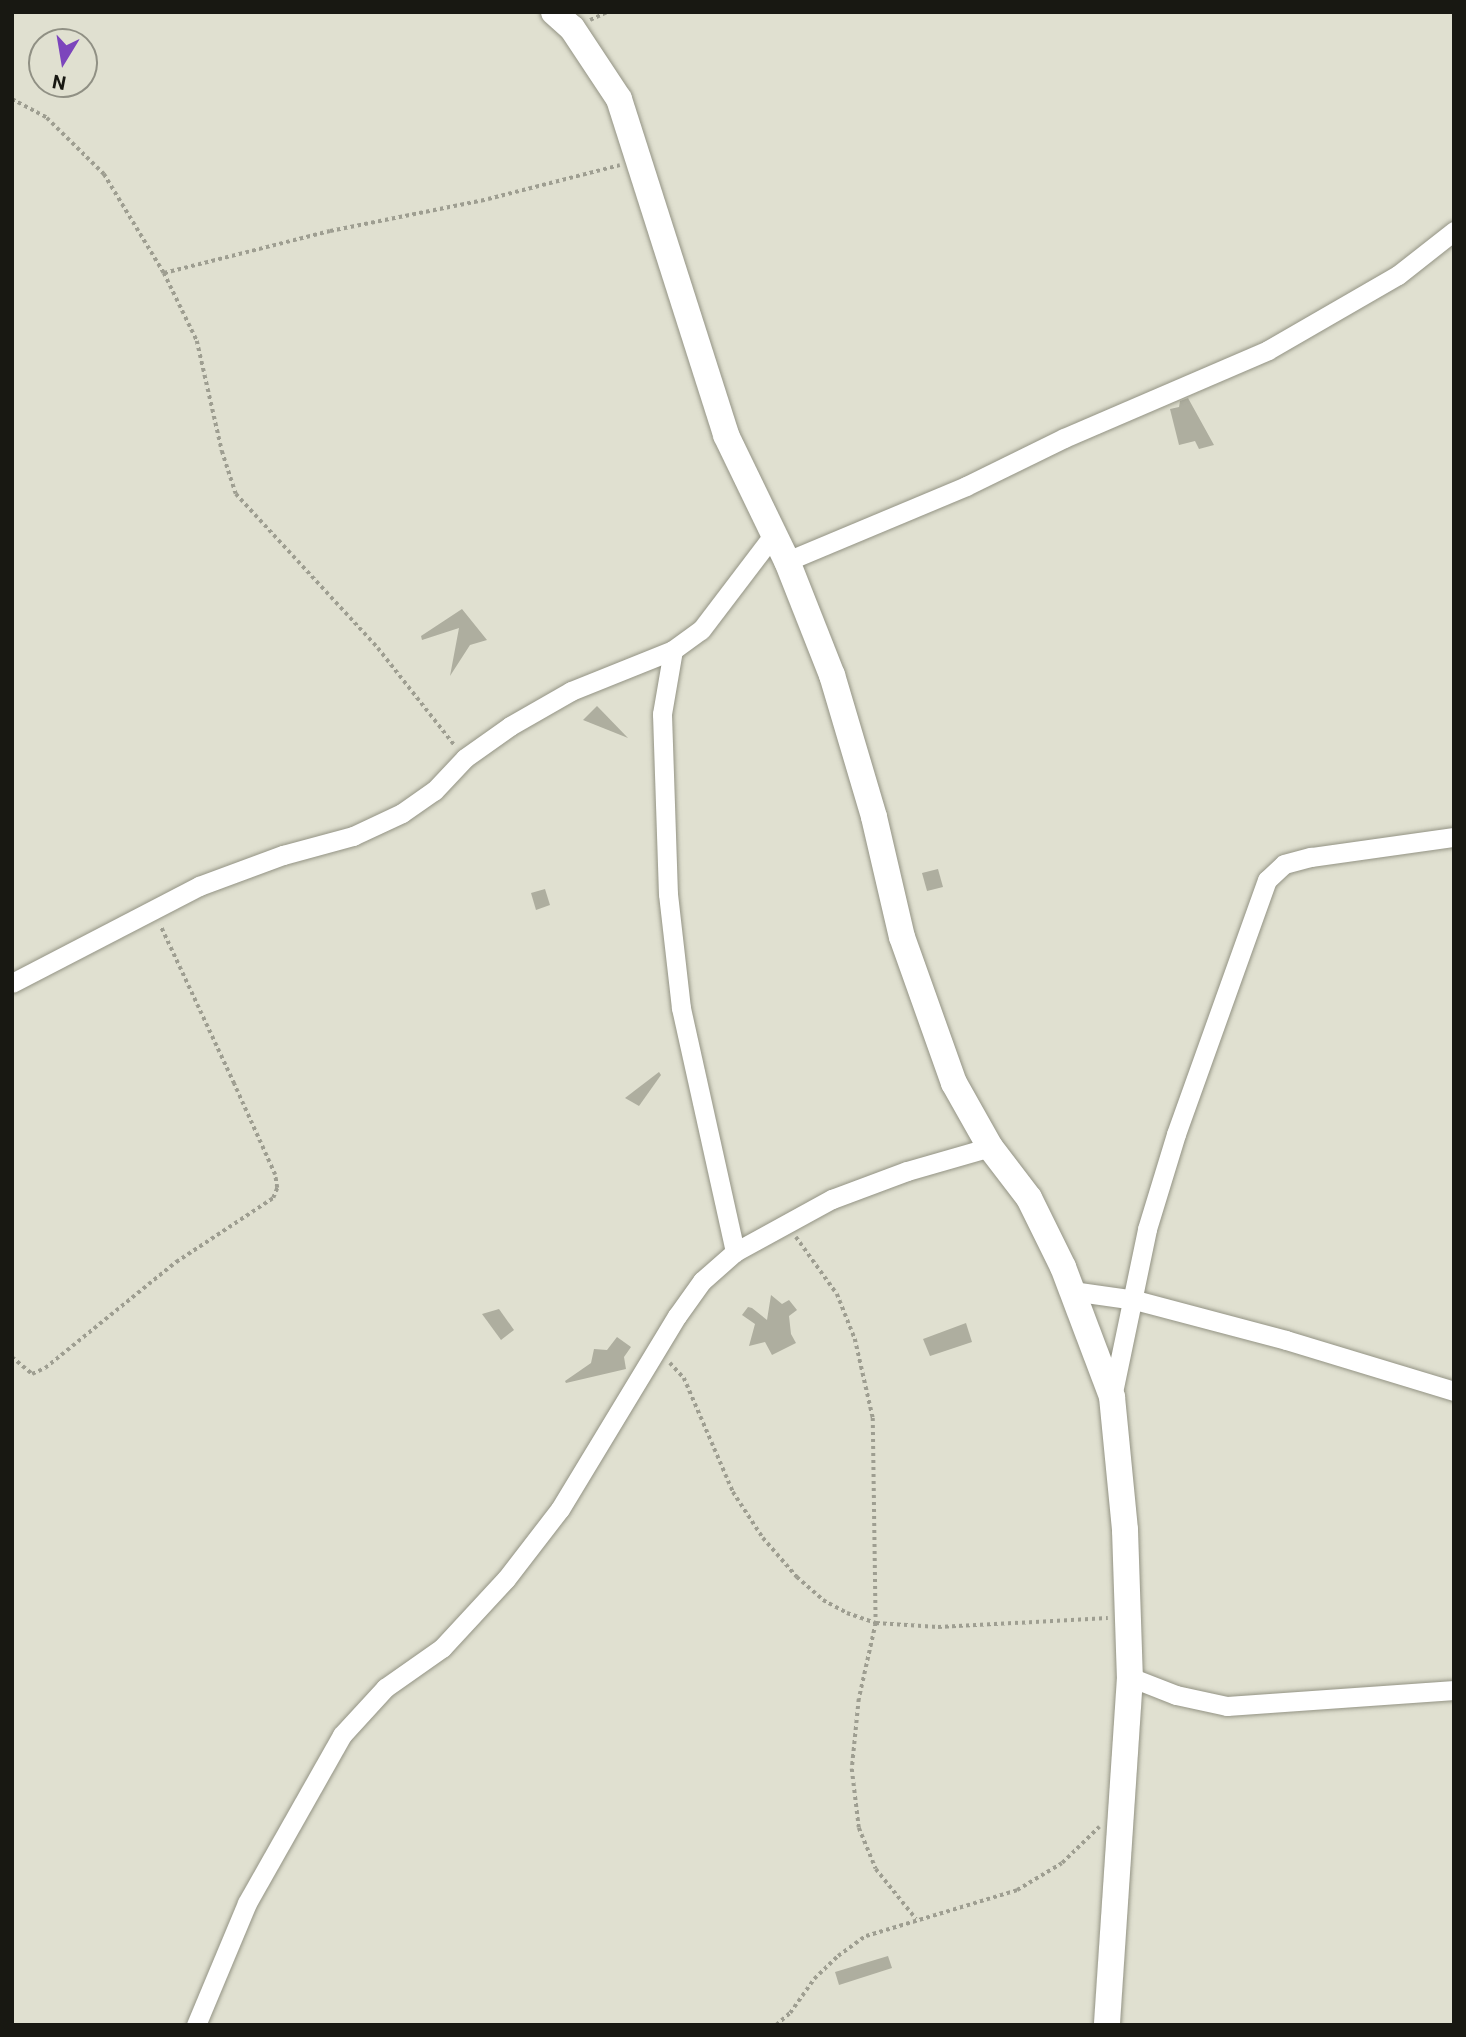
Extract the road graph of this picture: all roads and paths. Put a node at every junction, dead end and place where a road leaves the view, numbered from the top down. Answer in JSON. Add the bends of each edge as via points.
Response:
{"nodes":[{"id":1,"x":554,"y":12,"type":"edge"},
{"id":2,"x":12,"y":99,"type":"edge"},
{"id":3,"x":639,"y":160,"type":"junction"},
{"id":4,"x":1454,"y":231,"type":"edge"},
{"id":5,"x":164,"y":273,"type":"junction"},
{"id":6,"x":774,"y":535,"type":"junction"},
{"id":7,"x":787,"y":561,"type":"junction"},
{"id":8,"x":673,"y":650,"type":"junction"},
{"id":9,"x":465,"y":758,"type":"junction"},
{"id":10,"x":1454,"y":837,"type":"edge"},
{"id":11,"x":153,"y":910,"type":"junction"},
{"id":12,"x":12,"y":983,"type":"edge"},
{"id":13,"x":990,"y":1147,"type":"junction"},
{"id":14,"x":785,"y":1225,"type":"junction"},
{"id":15,"x":735,"y":1252,"type":"junction"},
{"id":16,"x":1072,"y":1291,"type":"junction"},
{"id":17,"x":1135,"y":1300,"type":"junction"},
{"id":18,"x":657,"y":1352,"type":"junction"},
{"id":19,"x":12,"y":1357,"type":"edge"},
{"id":20,"x":1454,"y":1391,"type":"edge"},
{"id":21,"x":1112,"y":1397,"type":"junction"},
{"id":22,"x":1128,"y":1617,"type":"junction"},
{"id":23,"x":876,"y":1623,"type":"junction"},
{"id":24,"x":1130,"y":1677,"type":"junction"},
{"id":25,"x":1454,"y":1689,"type":"edge"},
{"id":26,"x":1122,"y":1806,"type":"junction"},
{"id":27,"x":916,"y":1919,"type":"junction"},
{"id":28,"x":1109,"y":2023,"type":"edge"},
{"id":29,"x":196,"y":2025,"type":"edge"},
{"id":30,"x":776,"y":2025,"type":"edge"}],
"edges":[{"from":1,"to":3,"type":"street","via":[[572,29],[619,99]]},
{"from":2,"to":5,"type":"path","via":[[47,118],[104,174]]},
{"from":3,"to":5,"type":"path"},
{"from":3,"to":6,"type":"street","via":[[726,435]]},
{"from":4,"to":7,"type":"street","via":[[1398,275],[1268,350]]},
{"from":5,"to":9,"type":"path","via":[[197,341],[236,494],[378,648]]},
{"from":6,"to":7,"type":"street"},
{"from":6,"to":8,"type":"street","via":[[701,630]]},
{"from":7,"to":13,"type":"street","via":[[832,675],[874,817],[902,937],[930,1021],[954,1083]]},
{"from":8,"to":9,"type":"street","via":[[571,691]]},
{"from":8,"to":15,"type":"street","via":[[662,714],[668,894],[681,1009]]},
{"from":9,"to":11,"type":"street","via":[[434,791],[402,813],[353,836],[283,855],[199,886]]},
{"from":10,"to":17,"type":"street","via":[[1311,857],[1283,864],[1267,880],[1176,1134],[1147,1229]]},
{"from":11,"to":12,"type":"street"},
{"from":11,"to":19,"type":"path","via":[[250,1118],[277,1188],[273,1198],[176,1262],[46,1368],[32,1374]]},
{"from":13,"to":14,"type":"street","via":[[832,1199]]},
{"from":13,"to":16,"type":"street","via":[[1029,1198]]},
{"from":14,"to":15,"type":"street"},
{"from":14,"to":23,"type":"path","via":[[837,1294],[855,1339],[873,1418]]},
{"from":15,"to":18,"type":"street","via":[[702,1281]]},
{"from":16,"to":17,"type":"street"},
{"from":16,"to":21,"type":"street"},
{"from":17,"to":20,"type":"street"},
{"from":17,"to":21,"type":"street"},
{"from":18,"to":23,"type":"path","via":[[684,1378],[733,1492],[763,1538],[823,1600]]},
{"from":18,"to":29,"type":"street","via":[[560,1508],[506,1579],[442,1648],[385,1688],[342,1735],[247,1903]]},
{"from":21,"to":22,"type":"street"},
{"from":22,"to":23,"type":"path","via":[[939,1627]]},
{"from":22,"to":24,"type":"street"},
{"from":23,"to":27,"type":"path","via":[[859,1699],[852,1769],[859,1828],[876,1870]]},
{"from":24,"to":25,"type":"street","via":[[1176,1695],[1227,1706]]},
{"from":24,"to":26,"type":"street"},
{"from":26,"to":27,"type":"path","via":[[1062,1863],[1017,1890]]},
{"from":26,"to":28,"type":"street"},
{"from":27,"to":30,"type":"path","via":[[866,1936],[838,1956]]}]}
